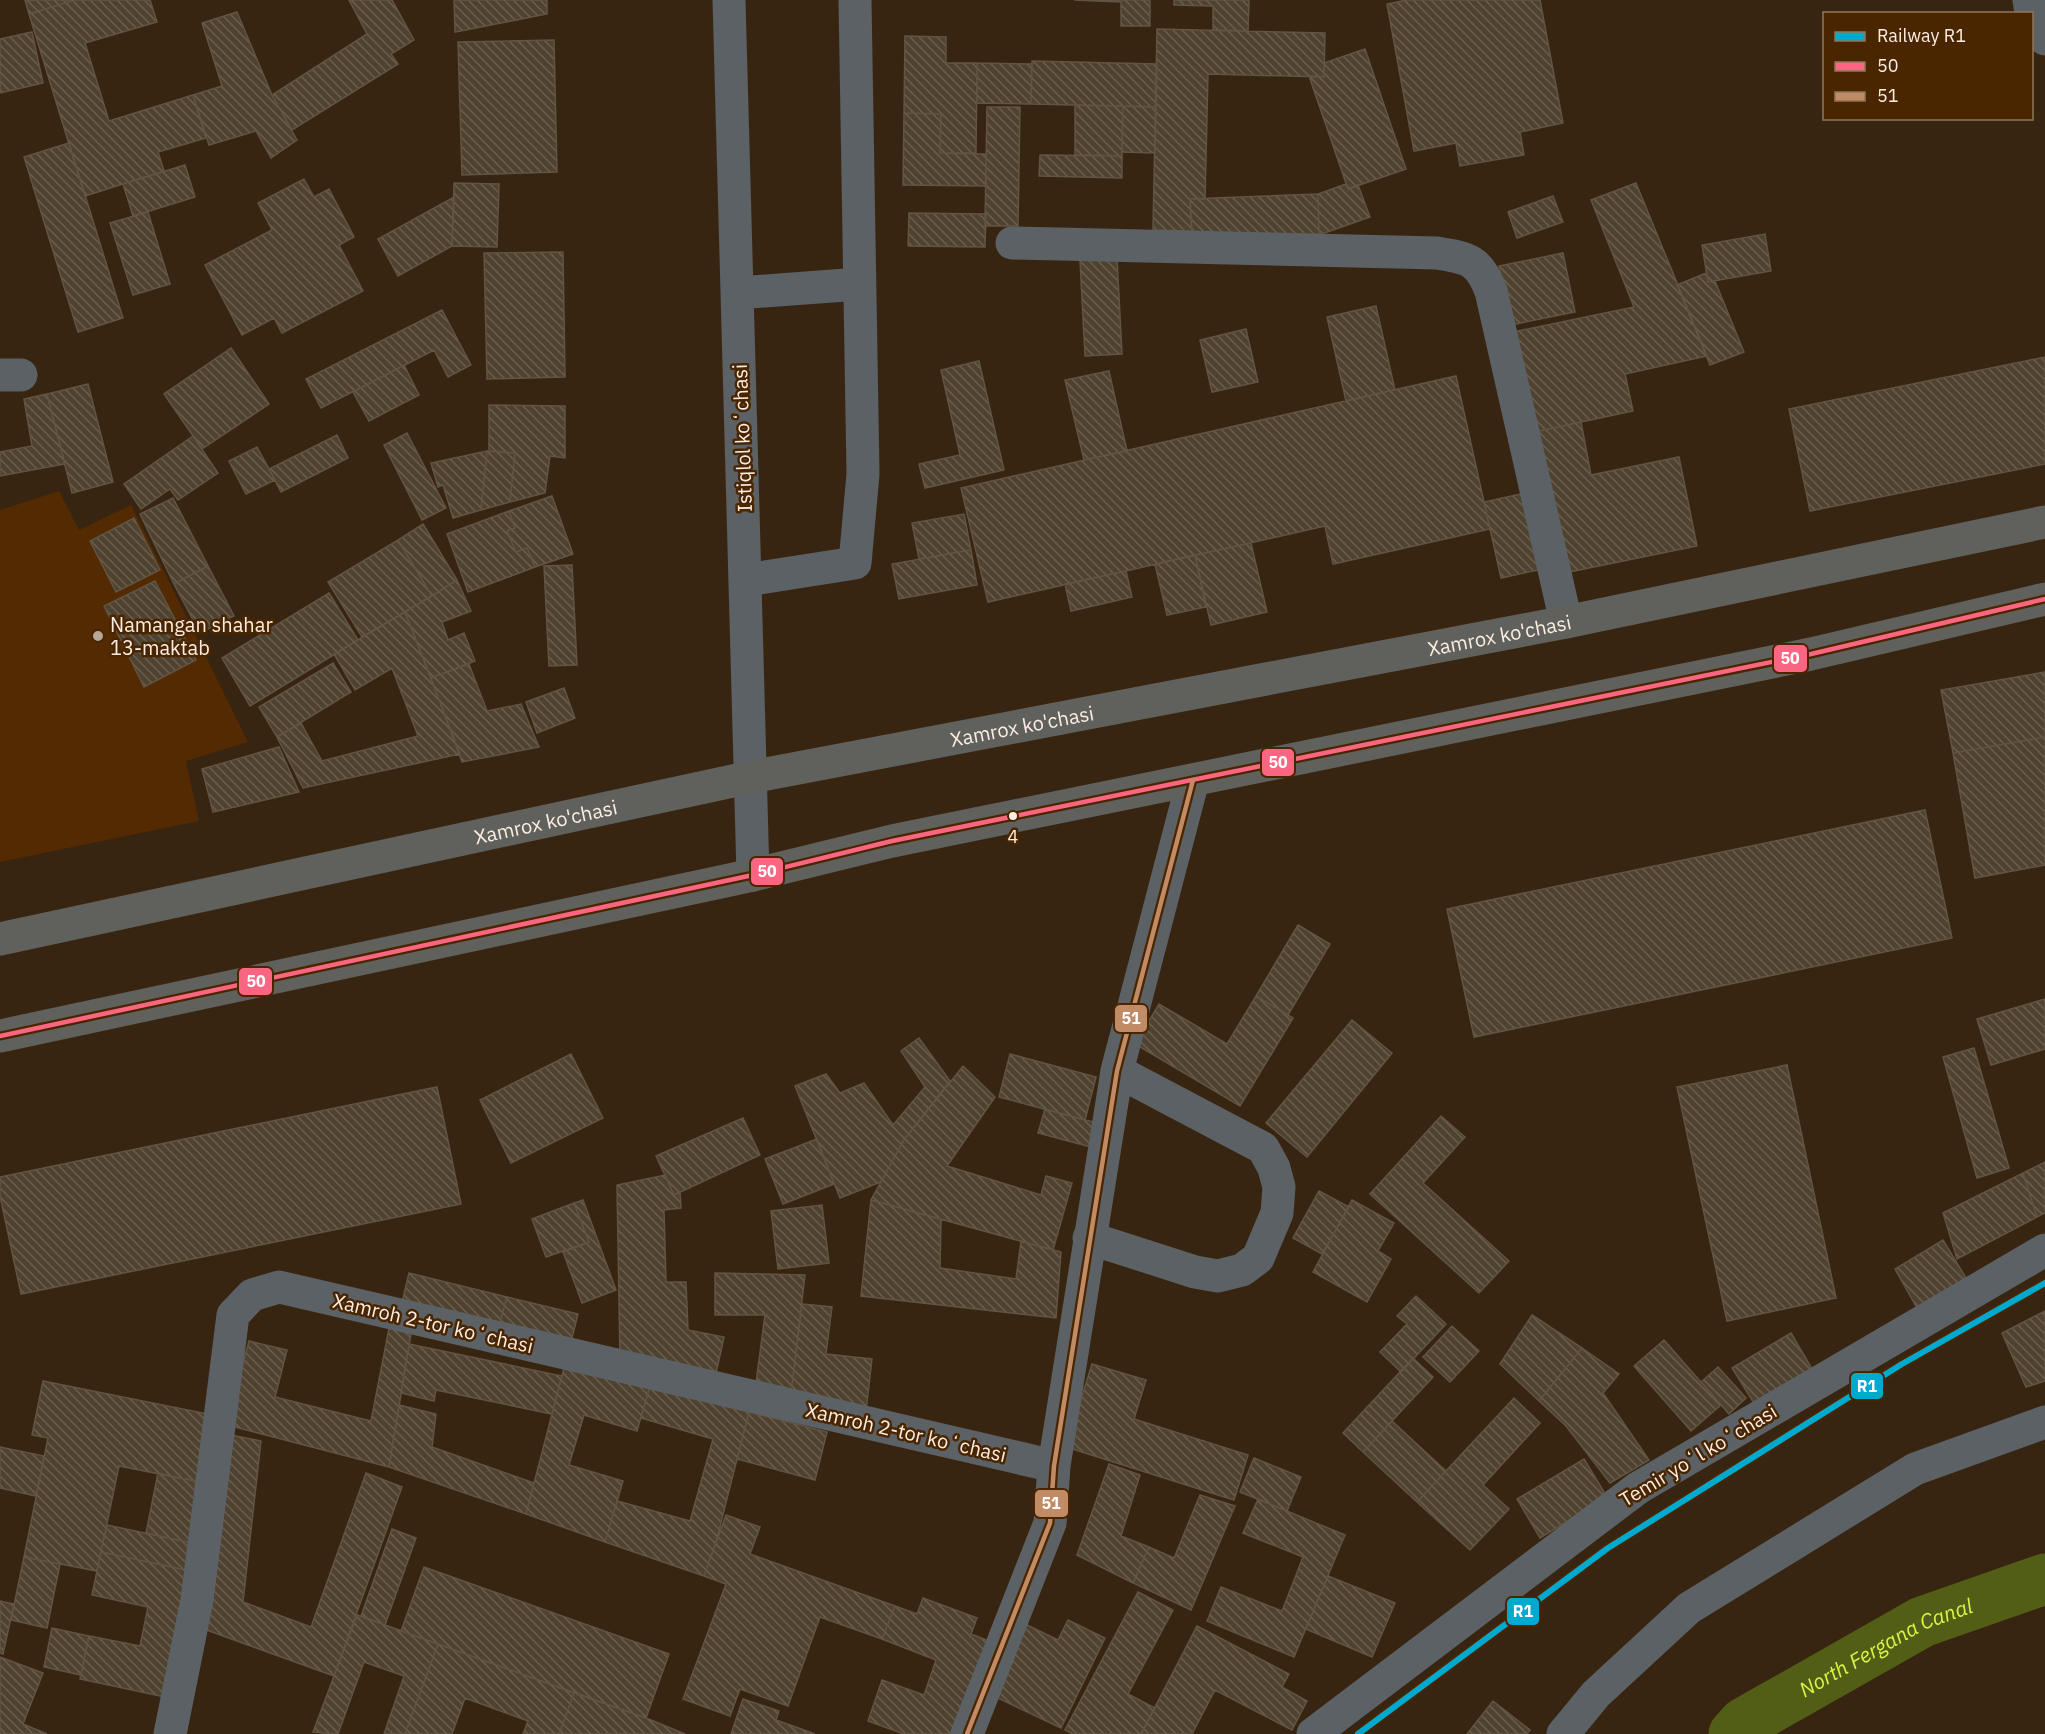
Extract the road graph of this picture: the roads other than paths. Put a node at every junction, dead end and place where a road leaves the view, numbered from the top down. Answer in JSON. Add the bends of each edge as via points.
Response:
{"nodes":[{"id":1,"x":729,"y":0,"type":"edge"},
{"id":2,"x":855,"y":0,"type":"edge"},
{"id":3,"x":2033,"y":17,"type":"edge"},
{"id":4,"x":2045,"y":39,"type":"edge"},
{"id":5,"x":1012,"y":243,"type":"dead end"},
{"id":6,"x":859,"y":284,"type":"junction"},
{"id":7,"x":738,"y":293,"type":"junction"},
{"id":8,"x":2045,"y":522,"type":"edge"},
{"id":9,"x":746,"y":580,"type":"junction"},
{"id":10,"x":2045,"y":599,"type":"edge"},
{"id":11,"x":1566,"y":622,"type":"junction"},
{"id":12,"x":751,"y":777,"type":"junction"},
{"id":13,"x":1193,"y":780,"type":"junction"},
{"id":14,"x":753,"y":875,"type":"junction"},
{"id":15,"x":0,"y":939,"type":"edge"},
{"id":16,"x":0,"y":1036,"type":"edge"},
{"id":17,"x":1117,"y":1071,"type":"junction"},
{"id":18,"x":1089,"y":1238,"type":"junction"},
{"id":19,"x":2045,"y":1250,"type":"edge"},
{"id":20,"x":2045,"y":1422,"type":"edge"},
{"id":21,"x":1054,"y":1466,"type":"junction"},
{"id":22,"x":170,"y":1734,"type":"edge"},
{"id":23,"x":967,"y":1734,"type":"edge"},
{"id":24,"x":1313,"y":1734,"type":"edge"},
{"id":25,"x":1563,"y":1734,"type":"edge"}],
"edges":[{"from":1,"to":7,"type":"street","name":"Istiqlol koʻchasi"},
{"from":2,"to":6,"type":"street"},
{"from":3,"to":4,"type":"street"},
{"from":5,"to":11,"type":"street","via":[[1437,253],[1463,257],[1483,272],[1491,291]]},
{"from":6,"to":7,"type":"street"},
{"from":6,"to":9,"type":"street","via":[[862,474],[855,563]]},
{"from":7,"to":9,"type":"street","name":"Istiqlol koʻchasi"},
{"from":8,"to":11,"type":"main road","name":"Xamrox ko'chasi"},
{"from":9,"to":12,"type":"street","name":"Istiqlol koʻchasi"},
{"from":10,"to":13,"type":"main road","via":[[1811,654]]},
{"from":11,"to":12,"type":"main road","name":"Xamrox ko'chasi"},
{"from":12,"to":14,"type":"street","name":"Istiqlol koʻchasi"},
{"from":12,"to":15,"type":"main road","name":"Xamrox ko'chasi"},
{"from":13,"to":14,"type":"main road","via":[[892,841]]},
{"from":13,"to":17,"type":"street"},
{"from":14,"to":16,"type":"main road"},
{"from":17,"to":18,"type":"street"},
{"from":17,"to":18,"type":"street","via":[[1263,1148],[1279,1187],[1277,1213],[1258,1258],[1242,1270],[1218,1276]]},
{"from":18,"to":21,"type":"street"},
{"from":19,"to":24,"type":"street","name":"Temir yoʻl koʻchasi","via":[[1638,1488]]},
{"from":20,"to":25,"type":"street","via":[[1915,1469],[1689,1608],[1596,1694]]},
{"from":21,"to":22,"type":"street","name":"Xamroh 2-tor koʻchasi","via":[[279,1287],[252,1295],[233,1315],[197,1600]]},
{"from":21,"to":23,"type":"street","via":[[1050,1523]]}]}
